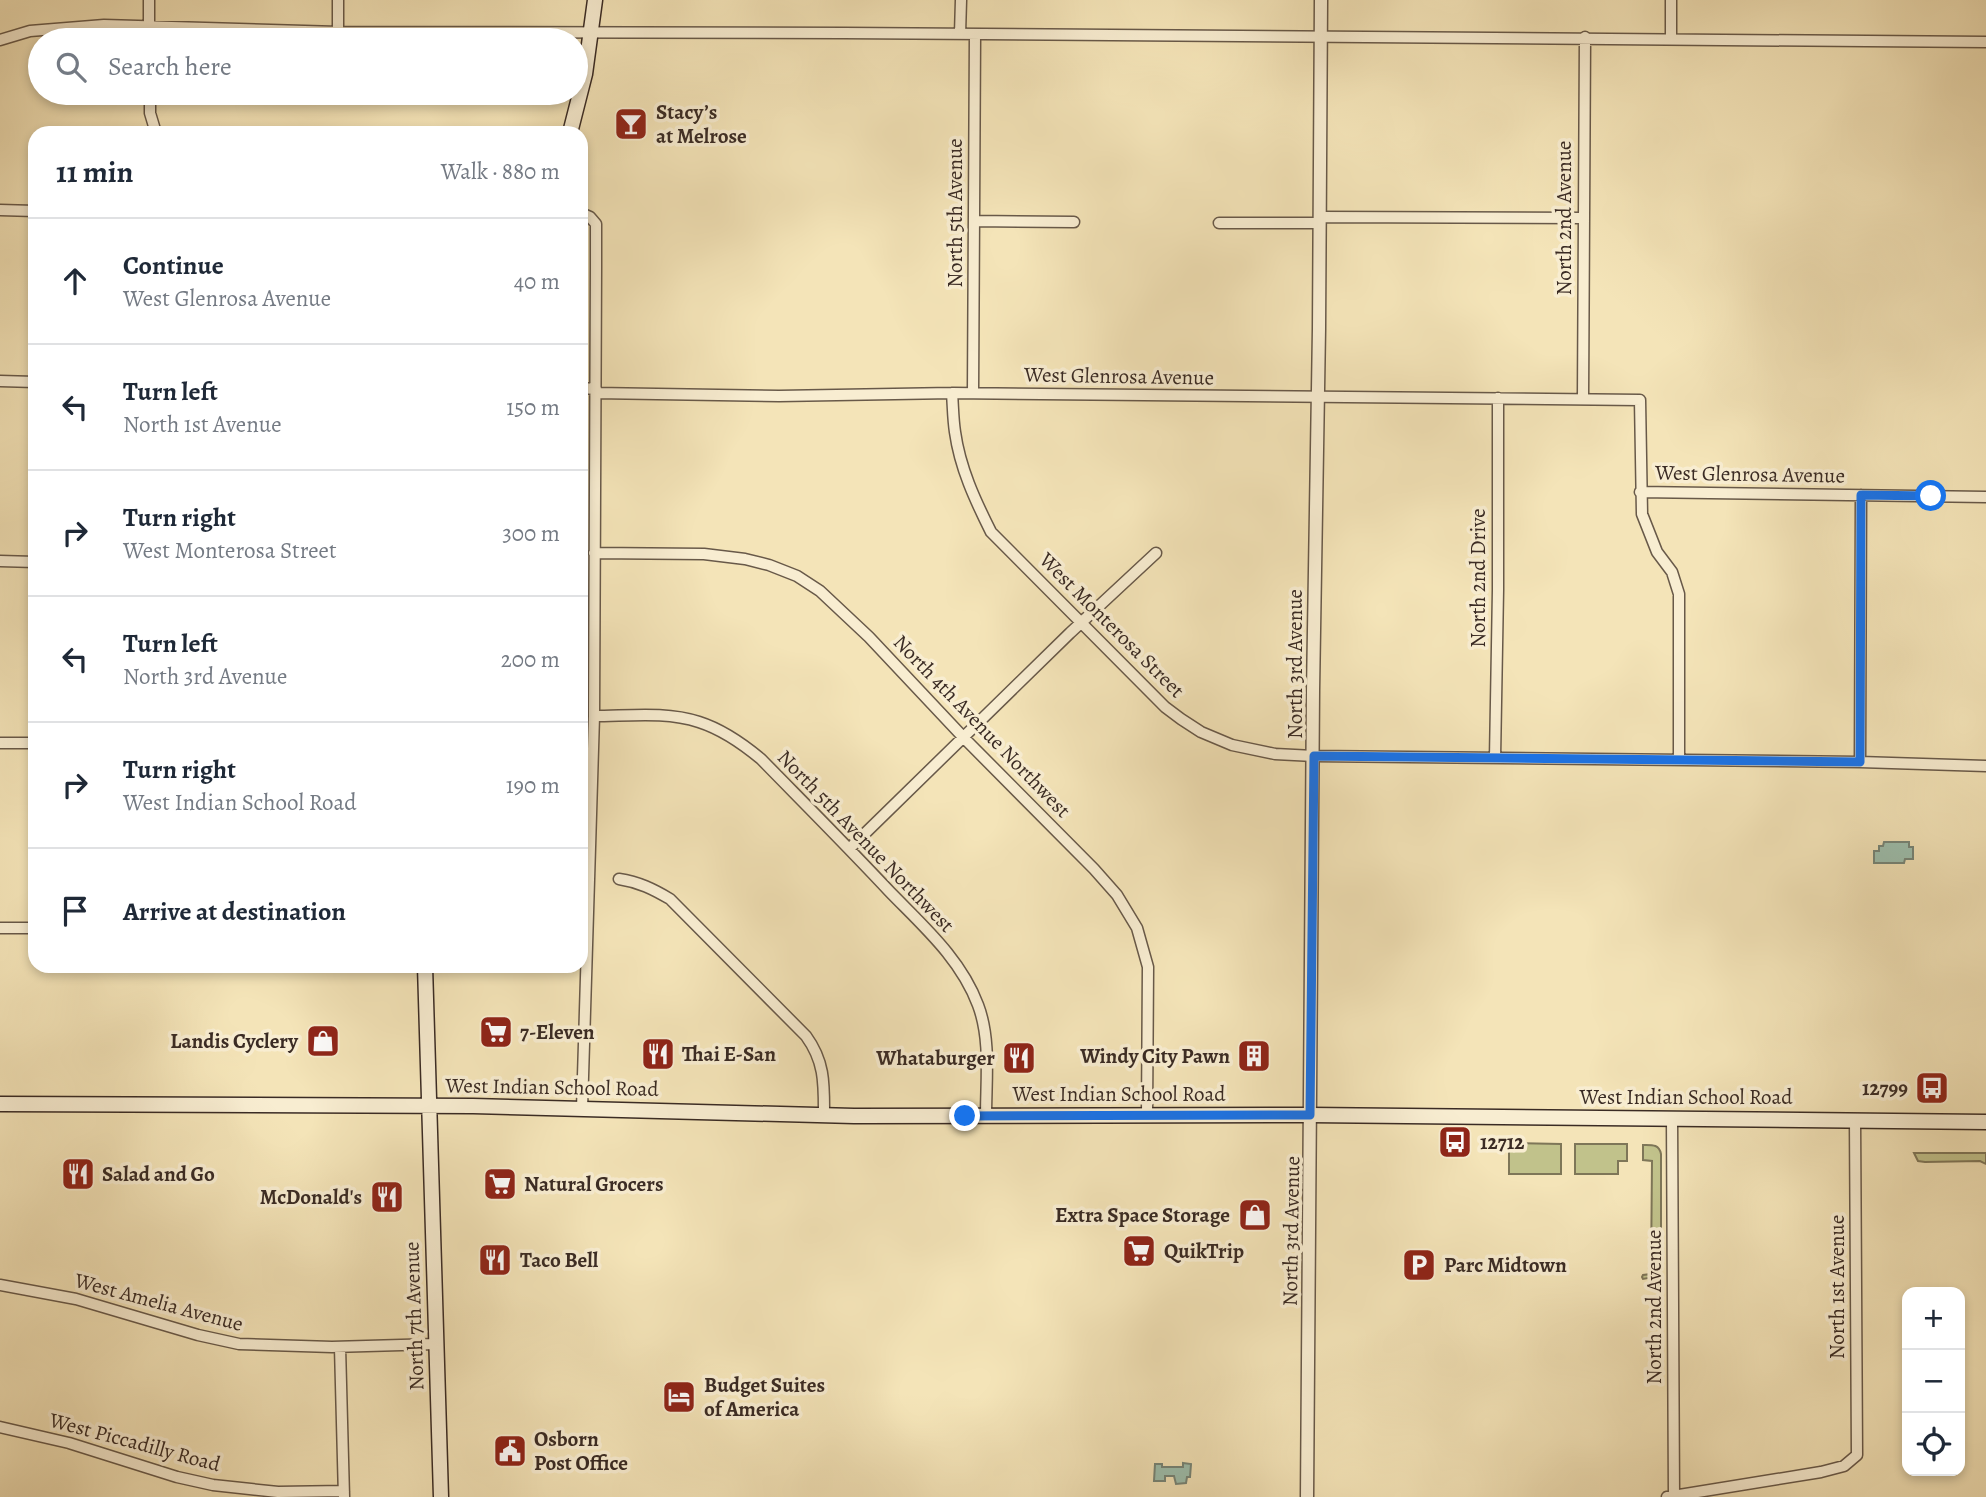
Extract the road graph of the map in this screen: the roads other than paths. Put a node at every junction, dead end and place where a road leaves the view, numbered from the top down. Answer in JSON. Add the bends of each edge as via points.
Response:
{"nodes":[{"id":1,"x":149,"y":0,"type":"edge"},
{"id":2,"x":338,"y":0,"type":"edge"},
{"id":3,"x":595,"y":0,"type":"edge"},
{"id":4,"x":961,"y":0,"type":"edge"},
{"id":5,"x":1321,"y":0,"type":"edge"},
{"id":6,"x":1671,"y":0,"type":"edge"},
{"id":7,"x":148,"y":26,"type":"junction"},
{"id":8,"x":67,"y":28,"type":"edge"},
{"id":9,"x":202,"y":28,"type":"edge"},
{"id":10,"x":338,"y":28,"type":"edge"},
{"id":11,"x":28,"y":33,"type":"edge"},
{"id":12,"x":588,"y":33,"type":"edge"},
{"id":13,"x":592,"y":33,"type":"junction"},
{"id":14,"x":961,"y":34,"type":"junction"},
{"id":15,"x":975,"y":34,"type":"junction"},
{"id":16,"x":1321,"y":36,"type":"junction"},
{"id":17,"x":1585,"y":37,"type":"junction"},
{"id":18,"x":1671,"y":38,"type":"junction"},
{"id":19,"x":0,"y":40,"type":"edge"},
{"id":20,"x":1986,"y":42,"type":"edge"},
{"id":21,"x":588,"y":56,"type":"edge"},
{"id":22,"x":150,"y":105,"type":"edge"},
{"id":23,"x":577,"y":105,"type":"edge"},
{"id":24,"x":154,"y":126,"type":"edge"},
{"id":25,"x":572,"y":126,"type":"edge"},
{"id":26,"x":0,"y":211,"type":"edge"},
{"id":27,"x":28,"y":211,"type":"edge"},
{"id":28,"x":588,"y":216,"type":"edge"},
{"id":29,"x":1584,"y":218,"type":"junction"},
{"id":30,"x":1320,"y":220,"type":"junction"},
{"id":31,"x":974,"y":221,"type":"junction"},
{"id":32,"x":1074,"y":222,"type":"dead end"},
{"id":33,"x":1219,"y":223,"type":"dead end"},
{"id":34,"x":0,"y":381,"type":"edge"},
{"id":35,"x":28,"y":382,"type":"edge"},
{"id":36,"x":588,"y":389,"type":"edge"},
{"id":37,"x":596,"y":391,"type":"junction"},
{"id":38,"x":953,"y":393,"type":"junction"},
{"id":39,"x":973,"y":393,"type":"junction"},
{"id":40,"x":1317,"y":397,"type":"junction"},
{"id":41,"x":1498,"y":398,"type":"junction"},
{"id":42,"x":1583,"y":398,"type":"junction"},
{"id":43,"x":1640,"y":492,"type":"junction"},
{"id":44,"x":1861,"y":495,"type":"junction"},
{"id":45,"x":1986,"y":497,"type":"edge"},
{"id":46,"x":594,"y":553,"type":"junction"},
{"id":47,"x":1156,"y":553,"type":"dead end"},
{"id":48,"x":0,"y":561,"type":"edge"},
{"id":49,"x":28,"y":562,"type":"edge"},
{"id":50,"x":1081,"y":622,"type":"junction"},
{"id":51,"x":594,"y":716,"type":"junction"},
{"id":52,"x":964,"y":738,"type":"junction"},
{"id":53,"x":0,"y":743,"type":"edge"},
{"id":54,"x":28,"y":743,"type":"edge"},
{"id":55,"x":1314,"y":756,"type":"junction"},
{"id":56,"x":1495,"y":758,"type":"junction"},
{"id":57,"x":1679,"y":760,"type":"junction"},
{"id":58,"x":1860,"y":762,"type":"junction"},
{"id":59,"x":1986,"y":766,"type":"edge"},
{"id":60,"x":849,"y":849,"type":"junction"},
{"id":61,"x":619,"y":879,"type":"dead end"},
{"id":62,"x":588,"y":912,"type":"edge"},
{"id":63,"x":0,"y":928,"type":"edge"},
{"id":64,"x":28,"y":928,"type":"edge"},
{"id":65,"x":425,"y":973,"type":"edge"},
{"id":66,"x":586,"y":973,"type":"edge"},
{"id":67,"x":0,"y":1104,"type":"edge"},
{"id":68,"x":429,"y":1106,"type":"junction"},
{"id":69,"x":582,"y":1109,"type":"junction"},
{"id":70,"x":824,"y":1115,"type":"junction"},
{"id":71,"x":1147,"y":1115,"type":"junction"},
{"id":72,"x":1310,"y":1115,"type":"junction"},
{"id":73,"x":986,"y":1116,"type":"junction"},
{"id":74,"x":1672,"y":1118,"type":"junction"},
{"id":75,"x":1855,"y":1119,"type":"junction"},
{"id":76,"x":1986,"y":1122,"type":"edge"},
{"id":77,"x":0,"y":1285,"type":"edge"},
{"id":78,"x":436,"y":1345,"type":"junction"},
{"id":79,"x":340,"y":1347,"type":"junction"},
{"id":80,"x":0,"y":1427,"type":"edge"},
{"id":81,"x":344,"y":1494,"type":"edge"},
{"id":82,"x":441,"y":1497,"type":"edge"},
{"id":83,"x":1307,"y":1497,"type":"edge"},
{"id":84,"x":1670,"y":1497,"type":"edge"}],
"edges":[{"from":1,"to":7,"type":"street"},
{"from":2,"to":10,"type":"street"},
{"from":3,"to":13,"type":"main road"},
{"from":4,"to":14,"type":"street"},
{"from":5,"to":16,"type":"street","name":"North 3rd Avenue"},
{"from":6,"to":18,"type":"street"},
{"from":7,"to":8,"type":"street"},
{"from":7,"to":9,"type":"street"},
{"from":11,"to":19,"type":"street"},
{"from":12,"to":13,"type":"street"},
{"from":13,"to":14,"type":"street"},
{"from":13,"to":21,"type":"main road"},
{"from":14,"to":15,"type":"street"},
{"from":15,"to":16,"type":"street"},
{"from":15,"to":31,"type":"street","name":"North 5th Avenue"},
{"from":16,"to":17,"type":"street"},
{"from":16,"to":30,"type":"street","name":"North 3rd Avenue"},
{"from":17,"to":18,"type":"street"},
{"from":17,"to":29,"type":"street","name":"North 2nd Avenue"},
{"from":18,"to":20,"type":"street"},
{"from":22,"to":24,"type":"street"},
{"from":23,"to":25,"type":"main road"},
{"from":26,"to":27,"type":"street"},
{"from":28,"to":37,"type":"street","via":[[596,224]]},
{"from":29,"to":30,"type":"street"},
{"from":29,"to":42,"type":"street","name":"North 2nd Avenue"},
{"from":30,"to":33,"type":"street"},
{"from":30,"to":40,"type":"street","name":"North 3rd Avenue"},
{"from":31,"to":32,"type":"street"},
{"from":31,"to":39,"type":"street","name":"North 5th Avenue"},
{"from":34,"to":35,"type":"street"},
{"from":36,"to":37,"type":"street","name":"West Glenrosa Avenue"},
{"from":37,"to":38,"type":"street","name":"West Glenrosa Avenue","via":[[779,396]]},
{"from":37,"to":46,"type":"street"},
{"from":38,"to":39,"type":"street","name":"West Glenrosa Avenue"},
{"from":38,"to":50,"type":"street","name":"West Monterosa Street","via":[[955,433],[964,472],[991,533]]},
{"from":39,"to":40,"type":"street","name":"West Glenrosa Avenue"},
{"from":40,"to":41,"type":"street","name":"West Glenrosa Avenue"},
{"from":40,"to":55,"type":"street","name":"North 3rd Avenue"},
{"from":41,"to":42,"type":"street","name":"West Glenrosa Avenue"},
{"from":41,"to":56,"type":"street","name":"North 2nd Drive"},
{"from":42,"to":43,"type":"street","name":"West Glenrosa Avenue","via":[[1640,400]]},
{"from":43,"to":44,"type":"street","name":"West Glenrosa Avenue"},
{"from":43,"to":57,"type":"street","via":[[1648,532],[1672,572],[1679,594]]},
{"from":44,"to":45,"type":"street","name":"West Glenrosa Avenue"},
{"from":44,"to":58,"type":"street"},
{"from":46,"to":51,"type":"street"},
{"from":46,"to":52,"type":"street","name":"North 4th Avenue Northwest","via":[[704,554],[745,559],[797,576],[869,637]]},
{"from":47,"to":50,"type":"street"},
{"from":48,"to":49,"type":"street"},
{"from":50,"to":52,"type":"street"},
{"from":50,"to":55,"type":"street","name":"West Monterosa Street","via":[[1165,707],[1201,732],[1256,751]]},
{"from":51,"to":60,"type":"street","name":"North 5th Avenue Northwest","via":[[674,717],[719,732],[761,759]]},
{"from":51,"to":62,"type":"street"},
{"from":52,"to":60,"type":"street"},
{"from":52,"to":71,"type":"street","name":"North 4th Avenue Northwest","via":[[1094,869],[1137,928],[1148,968]]},
{"from":53,"to":54,"type":"street"},
{"from":55,"to":56,"type":"street","name":"West Monterosa Street"},
{"from":55,"to":72,"type":"street","name":"North 3rd Avenue"},
{"from":56,"to":57,"type":"street","name":"West Monterosa Street"},
{"from":57,"to":58,"type":"street","name":"West Monterosa Street"},
{"from":58,"to":59,"type":"street","name":"West Monterosa Street"},
{"from":60,"to":73,"type":"street","name":"North 5th Avenue Northwest","via":[[963,974],[983,1024]]},
{"from":61,"to":70,"type":"street","via":[[652,888],[670,899],[806,1036],[821,1063]]},
{"from":63,"to":64,"type":"street"},
{"from":65,"to":68,"type":"main road","name":"North 7th Avenue"},
{"from":66,"to":69,"type":"street"},
{"from":67,"to":68,"type":"main road","name":"West Indian School Road"},
{"from":68,"to":69,"type":"main road","name":"West Indian School Road"},
{"from":68,"to":78,"type":"main road","name":"North 7th Avenue"},
{"from":69,"to":70,"type":"main road","name":"West Indian School Road"},
{"from":70,"to":73,"type":"main road","name":"West Indian School Road"},
{"from":71,"to":72,"type":"main road","name":"West Indian School Road"},
{"from":71,"to":73,"type":"main road","name":"West Indian School Road"},
{"from":72,"to":74,"type":"main road","name":"West Indian School Road"},
{"from":72,"to":83,"type":"street","name":"North 3rd Avenue"},
{"from":74,"to":75,"type":"main road","name":"West Indian School Road"},
{"from":74,"to":84,"type":"street","name":"North 2nd Avenue"},
{"from":75,"to":76,"type":"main road","name":"West Indian School Road"},
{"from":75,"to":84,"type":"street","name":"North 1st Avenue","via":[[1857,1455],[1844,1466],[1821,1472]]},
{"from":77,"to":79,"type":"street","name":"West Amelia Avenue","via":[[76,1299],[239,1344]]},
{"from":78,"to":79,"type":"street","name":"West Amelia Avenue"},
{"from":78,"to":82,"type":"main road","name":"North 7th Avenue"},
{"from":79,"to":81,"type":"street"},
{"from":80,"to":81,"type":"street","name":"West Piccadilly Road","via":[[213,1485]]}]}
